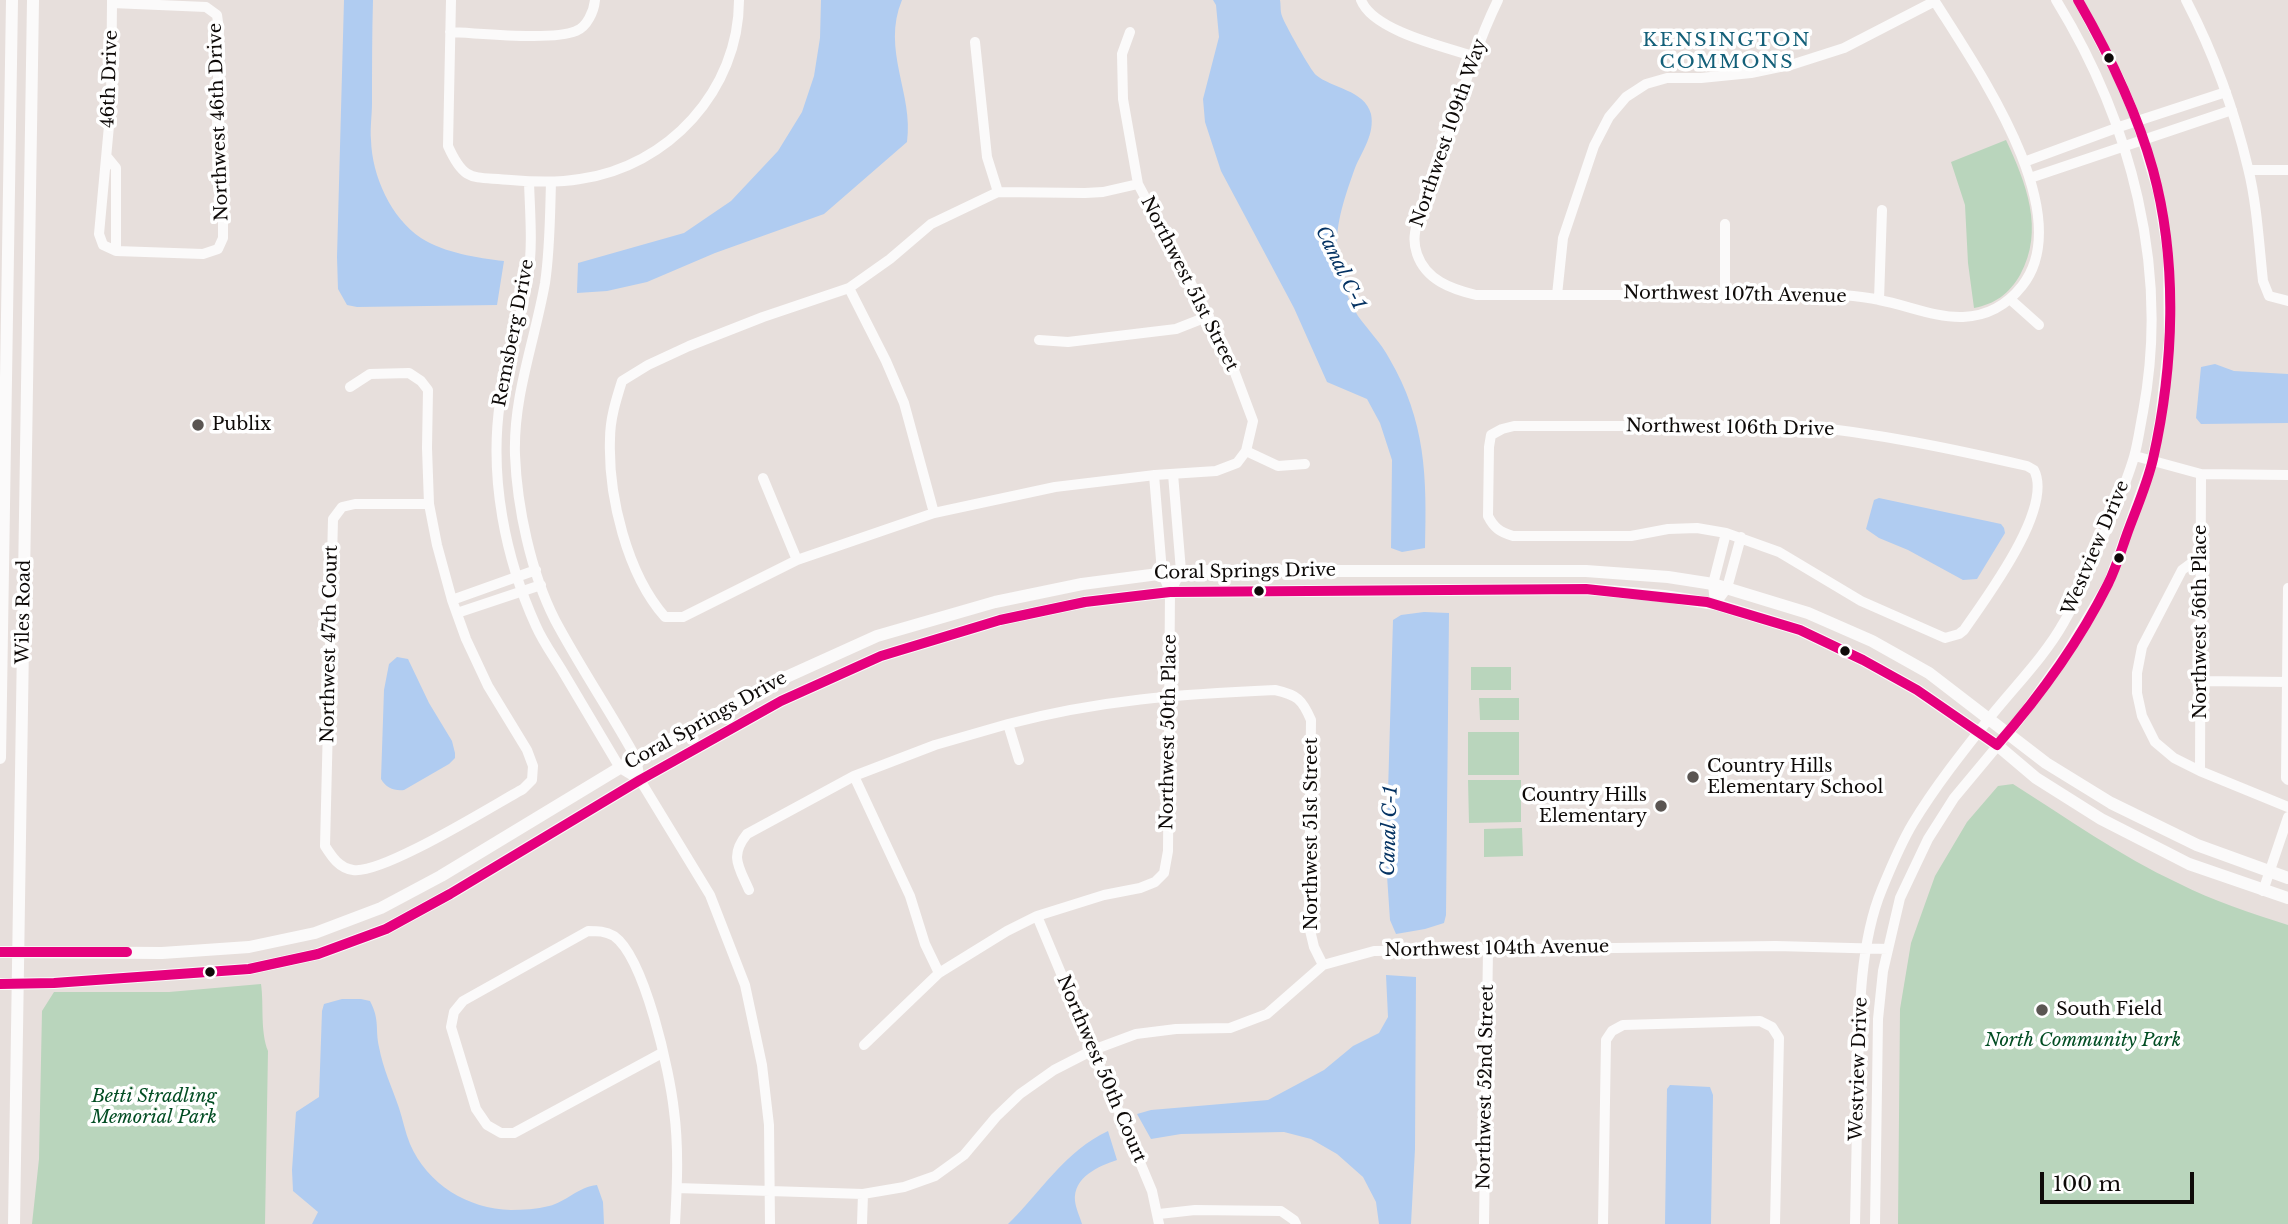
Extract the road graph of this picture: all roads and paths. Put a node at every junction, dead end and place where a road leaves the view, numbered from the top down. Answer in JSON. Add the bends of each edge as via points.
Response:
{"nodes":[{"id":1,"x":12,"y":0,"type":"edge"},
{"id":2,"x":33,"y":0,"type":"edge"},
{"id":3,"x":451,"y":0,"type":"edge"},
{"id":4,"x":596,"y":0,"type":"edge"},
{"id":5,"x":739,"y":0,"type":"edge"},
{"id":6,"x":1361,"y":0,"type":"edge"},
{"id":7,"x":1498,"y":0,"type":"edge"},
{"id":8,"x":2056,"y":0,"type":"edge"},
{"id":9,"x":2078,"y":0,"type":"edge"},
{"id":10,"x":2186,"y":0,"type":"edge"},
{"id":11,"x":1934,"y":1,"type":"edge"},
{"id":12,"x":112,"y":2,"type":"edge"},
{"id":13,"x":450,"y":32,"type":"junction"},
{"id":14,"x":1130,"y":32,"type":"dead end"},
{"id":15,"x":975,"y":43,"type":"dead end"},
{"id":16,"x":1476,"y":57,"type":"junction"},
{"id":17,"x":2227,"y":92,"type":"junction"},
{"id":18,"x":2232,"y":110,"type":"junction"},
{"id":19,"x":2137,"y":121,"type":"junction"},
{"id":20,"x":2119,"y":127,"type":"junction"},
{"id":21,"x":2143,"y":139,"type":"junction"},
{"id":22,"x":2124,"y":146,"type":"junction"},
{"id":23,"x":107,"y":157,"type":"junction"},
{"id":24,"x":2024,"y":162,"type":"junction"},
{"id":25,"x":2249,"y":170,"type":"junction"},
{"id":26,"x":2288,"y":170,"type":"edge"},
{"id":27,"x":2030,"y":178,"type":"junction"},
{"id":28,"x":529,"y":182,"type":"junction"},
{"id":29,"x":551,"y":182,"type":"junction"},
{"id":30,"x":1138,"y":184,"type":"junction"},
{"id":31,"x":998,"y":192,"type":"junction"},
{"id":32,"x":1882,"y":210,"type":"dead end"},
{"id":33,"x":1725,"y":224,"type":"dead end"},
{"id":34,"x":116,"y":251,"type":"junction"},
{"id":35,"x":1424,"y":268,"type":"joint"},
{"id":36,"x":849,"y":288,"type":"junction"},
{"id":37,"x":1725,"y":293,"type":"junction"},
{"id":38,"x":1557,"y":295,"type":"junction"},
{"id":39,"x":1879,"y":300,"type":"junction"},
{"id":40,"x":2011,"y":300,"type":"junction"},
{"id":41,"x":2288,"y":301,"type":"edge"},
{"id":42,"x":1209,"y":316,"type":"junction"},
{"id":43,"x":2039,"y":325,"type":"dead end"},
{"id":44,"x":1039,"y":340,"type":"dead end"},
{"id":45,"x":350,"y":387,"type":"dead end"},
{"id":46,"x":1246,"y":451,"type":"junction"},
{"id":47,"x":2135,"y":456,"type":"junction"},
{"id":48,"x":2152,"y":461,"type":"junction"},
{"id":49,"x":1306,"y":464,"type":"dead end"},
{"id":50,"x":1173,"y":474,"type":"junction"},
{"id":51,"x":2201,"y":474,"type":"junction"},
{"id":52,"x":1154,"y":475,"type":"junction"},
{"id":53,"x":2288,"y":475,"type":"edge"},
{"id":54,"x":763,"y":478,"type":"dead end"},
{"id":55,"x":429,"y":504,"type":"junction"},
{"id":56,"x":934,"y":513,"type":"junction"},
{"id":57,"x":1726,"y":533,"type":"junction"},
{"id":58,"x":1741,"y":537,"type":"junction"},
{"id":59,"x":2201,"y":556,"type":"junction"},
{"id":60,"x":797,"y":560,"type":"junction"},
{"id":61,"x":536,"y":570,"type":"junction"},
{"id":62,"x":1181,"y":571,"type":"junction"},
{"id":63,"x":1162,"y":572,"type":"junction"},
{"id":64,"x":516,"y":577,"type":"junction"},
{"id":65,"x":1713,"y":584,"type":"junction"},
{"id":66,"x":541,"y":585,"type":"junction"},
{"id":67,"x":1727,"y":588,"type":"junction"},
{"id":68,"x":2288,"y":589,"type":"edge"},
{"id":69,"x":522,"y":592,"type":"junction"},
{"id":70,"x":1170,"y":592,"type":"junction"},
{"id":71,"x":452,"y":600,"type":"junction"},
{"id":72,"x":1715,"y":604,"type":"junction"},
{"id":73,"x":457,"y":613,"type":"junction"},
{"id":74,"x":2201,"y":681,"type":"junction"},
{"id":75,"x":2287,"y":682,"type":"edge"},
{"id":76,"x":1170,"y":695,"type":"junction"},
{"id":77,"x":1990,"y":718,"type":"junction"},
{"id":78,"x":1008,"y":724,"type":"junction"},
{"id":79,"x":1978,"y":733,"type":"junction"},
{"id":80,"x":2008,"y":733,"type":"junction"},
{"id":81,"x":1997,"y":745,"type":"junction"},
{"id":82,"x":0,"y":758,"type":"edge"},
{"id":83,"x":636,"y":758,"type":"junction"},
{"id":84,"x":1018,"y":760,"type":"dead end"},
{"id":85,"x":620,"y":768,"type":"junction"},
{"id":86,"x":2200,"y":771,"type":"junction"},
{"id":87,"x":853,"y":776,"type":"junction"},
{"id":88,"x":640,"y":780,"type":"junction"},
{"id":89,"x":2288,"y":780,"type":"edge"},
{"id":90,"x":2288,"y":807,"type":"edge"},
{"id":91,"x":2288,"y":817,"type":"edge"},
{"id":92,"x":2269,"y":873,"type":"junction"},
{"id":93,"x":2288,"y":878,"type":"edge"},
{"id":94,"x":749,"y":890,"type":"dead end"},
{"id":95,"x":2263,"y":891,"type":"junction"},
{"id":96,"x":2288,"y":898,"type":"edge"},
{"id":97,"x":1037,"y":916,"type":"junction"},
{"id":98,"x":287,"y":939,"type":"junction"},
{"id":99,"x":1866,"y":948,"type":"junction"},
{"id":100,"x":1888,"y":949,"type":"junction"},
{"id":101,"x":1488,"y":950,"type":"junction"},
{"id":102,"x":0,"y":952,"type":"edge"},
{"id":103,"x":18,"y":952,"type":"junction"},
{"id":104,"x":291,"y":960,"type":"junction"},
{"id":105,"x":1323,"y":965,"type":"junction"},
{"id":106,"x":939,"y":973,"type":"junction"},
{"id":107,"x":0,"y":984,"type":"edge"},
{"id":108,"x":18,"y":984,"type":"junction"},
{"id":109,"x":864,"y":1045,"type":"dead end"},
{"id":110,"x":1093,"y":1050,"type":"junction"},
{"id":111,"x":662,"y":1053,"type":"junction"},
{"id":112,"x":677,"y":1188,"type":"junction"},
{"id":113,"x":770,"y":1192,"type":"junction"},
{"id":114,"x":863,"y":1194,"type":"junction"},
{"id":115,"x":1159,"y":1219,"type":"edge"},
{"id":116,"x":1295,"y":1222,"type":"edge"},
{"id":117,"x":14,"y":1224,"type":"edge"},
{"id":118,"x":675,"y":1224,"type":"edge"},
{"id":119,"x":770,"y":1224,"type":"edge"},
{"id":120,"x":863,"y":1224,"type":"edge"},
{"id":121,"x":1484,"y":1224,"type":"edge"},
{"id":122,"x":1603,"y":1224,"type":"edge"},
{"id":123,"x":1775,"y":1224,"type":"edge"},
{"id":124,"x":1855,"y":1224,"type":"edge"},
{"id":125,"x":1875,"y":1224,"type":"edge"}],
"edges":[{"from":1,"to":82,"type":"main road","name":"Wiles Road"},
{"from":2,"to":103,"type":"main road","name":"Wiles Road"},
{"from":3,"to":13,"type":"street"},
{"from":4,"to":13,"type":"street","via":[[579,31],[561,36]]},
{"from":5,"to":29,"type":"street","via":[[731,54],[716,90],[689,125],[657,150],[624,167]]},
{"from":6,"to":16,"type":"street","via":[[1365,9],[1391,28]]},
{"from":7,"to":16,"type":"street","name":"Northwest 109th Way"},
{"from":8,"to":20,"type":"street","name":"Westview Drive"},
{"from":9,"to":19,"type":"street","name":"Westview Drive"},
{"from":10,"to":17,"type":"street"},
{"from":11,"to":24,"type":"street","via":[[1990,89]]},
{"from":11,"to":38,"type":"street","via":[[1844,48],[1794,64],[1751,73],[1667,78],[1626,97],[1594,146],[1563,237]]},
{"from":12,"to":23,"type":"street","name":"46th Drive"},
{"from":12,"to":34,"type":"street","name":"Northwest 46th Drive","via":[[206,7],[217,15],[218,184],[223,212],[218,249],[203,254]]},
{"from":13,"to":28,"type":"street","via":[[448,146],[457,166],[470,176]]},
{"from":14,"to":30,"type":"street","name":"Northwest 51st Street","via":[[1122,54],[1123,100]]},
{"from":15,"to":31,"type":"street","via":[[987,156]]},
{"from":16,"to":35,"type":"street","name":"Northwest 109th Way","via":[[1415,233],[1416,252]]},
{"from":17,"to":18,"type":"street"},
{"from":17,"to":19,"type":"street"},
{"from":18,"to":21,"type":"street"},
{"from":18,"to":25,"type":"street"},
{"from":19,"to":20,"type":"street"},
{"from":19,"to":21,"type":"street","name":"Westview Drive"},
{"from":20,"to":22,"type":"street","name":"Westview Drive"},
{"from":20,"to":24,"type":"street"},
{"from":21,"to":22,"type":"street"},
{"from":21,"to":48,"type":"street","name":"Westview Drive","via":[[2168,254],[2169,341]]},
{"from":22,"to":27,"type":"street"},
{"from":22,"to":47,"type":"street","name":"Westview Drive","via":[[2144,230],[2152,322],[2147,392]]},
{"from":23,"to":34,"type":"street","name":"46th Drive","via":[[116,168]]},
{"from":23,"to":34,"type":"street","name":"46th Drive","via":[[99,234],[103,245]]},
{"from":24,"to":27,"type":"street"},
{"from":25,"to":26,"type":"street"},
{"from":25,"to":41,"type":"street","via":[[2263,281],[2269,296]]},
{"from":27,"to":40,"type":"street","via":[[2040,228],[2038,253],[2027,280]]},
{"from":28,"to":29,"type":"street"},
{"from":28,"to":64,"type":"street","name":"Remsberg Drive","via":[[528,277],[506,363],[496,454],[500,502]]},
{"from":29,"to":61,"type":"street","name":"Remsberg Drive","via":[[545,281],[524,369],[515,454]]},
{"from":30,"to":31,"type":"street","via":[[1085,193]]},
{"from":30,"to":42,"type":"street","name":"Northwest 51st Street"},
{"from":31,"to":36,"type":"street","via":[[930,224]]},
{"from":32,"to":39,"type":"street"},
{"from":33,"to":37,"type":"street"},
{"from":35,"to":38,"type":"street","name":"Northwest 107th Avenue","via":[[1452,289],[1476,295]]},
{"from":36,"to":56,"type":"street","via":[[904,403]]},
{"from":36,"to":60,"type":"street","via":[[763,317],[648,365],[622,381],[614,406],[610,439],[618,514],[635,568],[665,617],[682,617]]},
{"from":37,"to":38,"type":"street","name":"Northwest 107th Avenue"},
{"from":37,"to":39,"type":"street","name":"Northwest 107th Avenue"},
{"from":39,"to":40,"type":"street","name":"Northwest 107th Avenue","via":[[1963,317],[1988,313]]},
{"from":40,"to":43,"type":"street"},
{"from":42,"to":44,"type":"street","via":[[1176,329],[1068,342]]},
{"from":42,"to":46,"type":"street","name":"Northwest 51st Street","via":[[1253,421]]},
{"from":45,"to":55,"type":"street","via":[[370,374],[409,373],[428,390]]},
{"from":46,"to":49,"type":"street","via":[[1278,466]]},
{"from":46,"to":50,"type":"street","via":[[1237,463],[1216,471]]},
{"from":47,"to":48,"type":"street"},
{"from":47,"to":77,"type":"street","name":"Westview Drive","via":[[2065,621]]},
{"from":48,"to":51,"type":"street"},
{"from":48,"to":80,"type":"street","name":"Westview Drive","via":[[2109,582],[2065,655]]},
{"from":50,"to":52,"type":"street"},
{"from":50,"to":62,"type":"street"},
{"from":51,"to":53,"type":"street"},
{"from":51,"to":59,"type":"street","name":"Northwest 56th Place"},
{"from":52,"to":56,"type":"street","via":[[1055,487]]},
{"from":52,"to":63,"type":"street","name":"Northwest 50th Place"},
{"from":54,"to":60,"type":"street"},
{"from":55,"to":71,"type":"street"},
{"from":55,"to":73,"type":"street","name":"Northwest 47th Court","via":[[355,503],[342,507],[333,519],[325,846],[341,865],[354,870],[375,868],[397,859],[532,780],[527,750],[488,686]]},
{"from":56,"to":60,"type":"street"},
{"from":57,"to":58,"type":"street","name":"Northwest 106th Drive"},
{"from":57,"to":58,"type":"street","name":"Northwest 106th Drive","via":[[1697,528],[1631,536],[1513,536],[1501,532],[1488,516],[1492,435],[1514,426],[1802,426],[1993,457],[2027,466],[2037,476],[2036,499],[2021,541],[1964,630],[1952,637],[1940,637],[1861,601],[1779,552]]},
{"from":57,"to":65,"type":"street"},
{"from":58,"to":67,"type":"street"},
{"from":59,"to":74,"type":"street","name":"Northwest 56th Place"},
{"from":59,"to":86,"type":"street","via":[[2182,570],[2142,648],[2137,673],[2142,716],[2155,742]]},
{"from":61,"to":64,"type":"street"},
{"from":61,"to":66,"type":"street","name":"Remsberg Drive"},
{"from":62,"to":63,"type":"main road","name":"Coral Springs Drive"},
{"from":62,"to":65,"type":"main road","name":"Coral Springs Drive","via":[[1586,571]]},
{"from":62,"to":70,"type":"street","name":"Northwest 50th Place"},
{"from":63,"to":70,"type":"street","name":"Northwest 50th Place"},
{"from":63,"to":83,"type":"main road","name":"Coral Springs Drive","via":[[995,603],[877,636],[773,683]]},
{"from":64,"to":69,"type":"street","name":"Remsberg Drive"},
{"from":64,"to":71,"type":"street"},
{"from":65,"to":67,"type":"main road","name":"Coral Springs Drive"},
{"from":65,"to":72,"type":"street"},
{"from":66,"to":69,"type":"street"},
{"from":66,"to":83,"type":"street","name":"Remsberg Drive","via":[[554,618]]},
{"from":67,"to":72,"type":"street"},
{"from":67,"to":77,"type":"main road","name":"Coral Springs Drive","via":[[1808,613],[1872,641],[1929,673]]},
{"from":68,"to":75,"type":"street"},
{"from":69,"to":73,"type":"street"},
{"from":69,"to":85,"type":"street","name":"Remsberg Drive","via":[[537,629]]},
{"from":70,"to":72,"type":"main road","name":"Coral Springs Drive","via":[[1586,589]]},
{"from":70,"to":76,"type":"street","name":"Northwest 50th Place"},
{"from":70,"to":88,"type":"main road","name":"Coral Springs Drive","via":[[1000,620],[881,656],[781,701]]},
{"from":71,"to":73,"type":"street"},
{"from":72,"to":79,"type":"main road","name":"Coral Springs Drive","via":[[1800,630],[1863,660],[1917,690]]},
{"from":74,"to":75,"type":"street"},
{"from":74,"to":86,"type":"street","name":"Northwest 56th Place"},
{"from":75,"to":89,"type":"street"},
{"from":76,"to":78,"type":"street","via":[[1053,712]]},
{"from":76,"to":97,"type":"street","name":"Northwest 50th Place","via":[[1164,873],[1140,888]]},
{"from":76,"to":105,"type":"street","name":"Northwest 51st Street","via":[[1275,690],[1304,703],[1311,720],[1309,926]]},
{"from":77,"to":79,"type":"street","name":"Westview Drive"},
{"from":77,"to":80,"type":"main road","name":"Coral Springs Drive"},
{"from":78,"to":84,"type":"street"},
{"from":78,"to":87,"type":"street"},
{"from":79,"to":81,"type":"main road","name":"Coral Springs Drive"},
{"from":79,"to":99,"type":"street","name":"Westview Drive","via":[[1908,833],[1880,892]]},
{"from":80,"to":81,"type":"street","name":"Westview Drive"},
{"from":80,"to":92,"type":"main road","name":"Coral Springs Drive","via":[[2111,803],[2197,845]]},
{"from":81,"to":95,"type":"main road","name":"Coral Springs Drive","via":[[2036,778],[2101,819],[2189,864]]},
{"from":81,"to":100,"type":"street","name":"Westview Drive","via":[[1928,839],[1900,898]]},
{"from":83,"to":85,"type":"main road","name":"Coral Springs Drive"},
{"from":83,"to":88,"type":"street","name":"Remsberg Drive"},
{"from":85,"to":88,"type":"street","name":"Remsberg Drive"},
{"from":85,"to":98,"type":"main road","name":"Coral Springs Drive","via":[[381,908]]},
{"from":86,"to":90,"type":"street"},
{"from":87,"to":94,"type":"street","via":[[747,834],[737,846],[736,859]]},
{"from":87,"to":106,"type":"street","via":[[910,897]]},
{"from":88,"to":104,"type":"main road","name":"Coral Springs Drive","via":[[386,929]]},
{"from":88,"to":113,"type":"street","name":"Remsberg Drive","via":[[710,895],[745,985],[762,1065]]},
{"from":91,"to":92,"type":"street"},
{"from":92,"to":93,"type":"main road","name":"Coral Springs Drive"},
{"from":92,"to":95,"type":"street"},
{"from":95,"to":96,"type":"main road","name":"Coral Springs Drive"},
{"from":97,"to":106,"type":"street"},
{"from":97,"to":110,"type":"street","name":"Northwest 50th Court"},
{"from":98,"to":103,"type":"main road","name":"Coral Springs Drive","via":[[249,947],[162,953]]},
{"from":98,"to":104,"type":"main road"},
{"from":99,"to":100,"type":"street","name":"Northwest 104th Avenue"},
{"from":99,"to":101,"type":"street","name":"Northwest 104th Avenue"},
{"from":99,"to":124,"type":"street","name":"Westview Drive","via":[[1859,1011]]},
{"from":100,"to":125,"type":"street","name":"Westview Drive","via":[[1878,1019]]},
{"from":101,"to":105,"type":"street","name":"Northwest 104th Avenue","via":[[1374,951]]},
{"from":101,"to":121,"type":"street","name":"Northwest 52nd Street"},
{"from":102,"to":103,"type":"main road","name":"Coral Springs Drive"},
{"from":103,"to":108,"type":"main road","name":"Wiles Road"},
{"from":104,"to":108,"type":"main road","name":"Coral Springs Drive","via":[[236,970]]},
{"from":105,"to":110,"type":"street","name":"Northwest 104th Avenue","via":[[1267,1014],[1230,1028],[1136,1034]]},
{"from":106,"to":109,"type":"street"},
{"from":107,"to":108,"type":"main road","name":"Coral Springs Drive"},
{"from":108,"to":117,"type":"main road","name":"Wiles Road"},
{"from":110,"to":114,"type":"street","name":"Northwest 104th Avenue","via":[[1020,1094],[964,1155],[935,1177]]},
{"from":110,"to":115,"type":"street","name":"Northwest 50th Court","via":[[1152,1191]]},
{"from":111,"to":111,"type":"street","via":[[653,1012],[632,960],[616,938],[603,931],[588,931],[463,1001],[454,1012],[451,1027],[476,1109],[487,1125],[501,1133],[514,1133]]},
{"from":111,"to":112,"type":"street","via":[[674,1111]]},
{"from":112,"to":113,"type":"street","name":"Northwest 104th Avenue"},
{"from":112,"to":118,"type":"street"},
{"from":113,"to":114,"type":"street","name":"Northwest 104th Avenue"},
{"from":113,"to":119,"type":"street","name":"Remsberg Drive"},
{"from":114,"to":120,"type":"street"},
{"from":115,"to":116,"type":"street","via":[[1195,1210],[1281,1211]]},
{"from":122,"to":123,"type":"street","via":[[1606,1040],[1612,1031],[1623,1025],[1760,1021],[1772,1027],[1779,1038]]}]}
